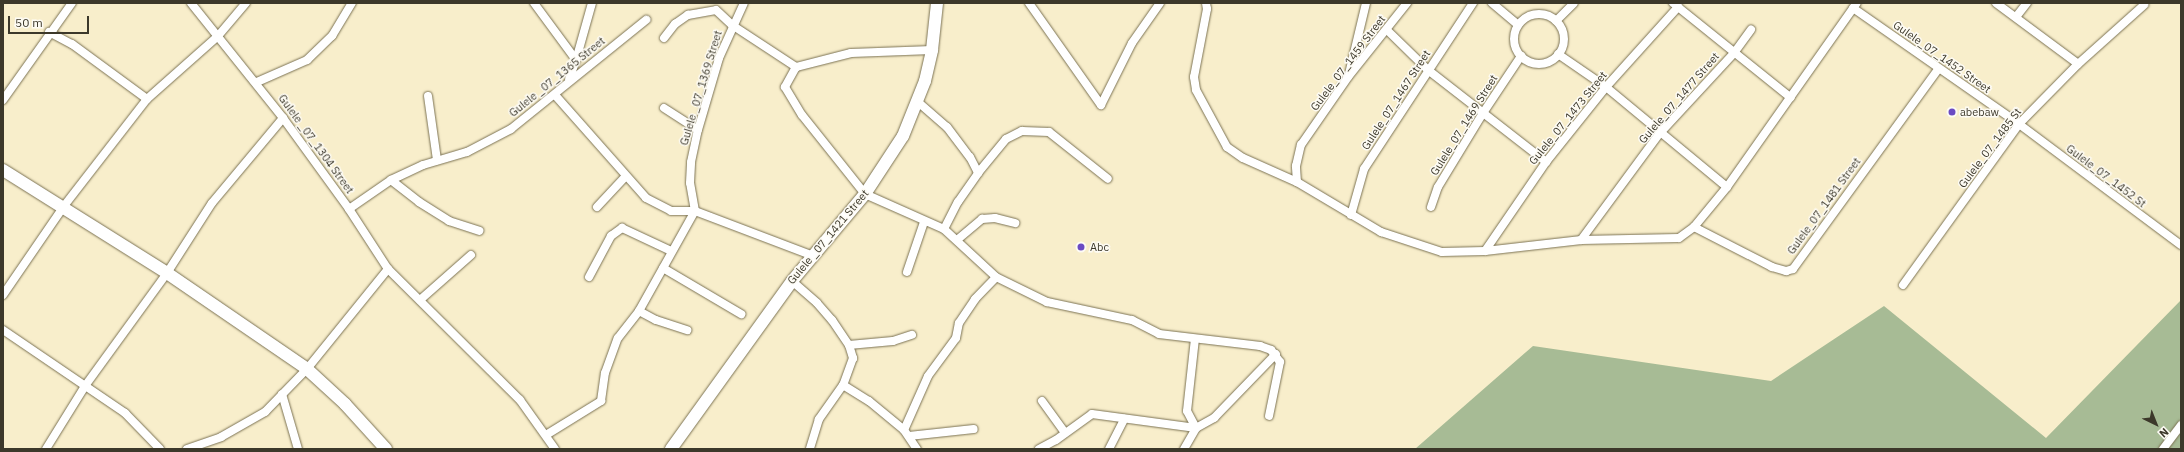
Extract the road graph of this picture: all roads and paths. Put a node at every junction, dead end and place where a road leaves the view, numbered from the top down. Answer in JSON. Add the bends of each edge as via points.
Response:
{"nodes":[{"id":1,"x":72,"y":3,"type":"edge"},
{"id":2,"x":191,"y":3,"type":"edge"},
{"id":3,"x":246,"y":3,"type":"edge"},
{"id":4,"x":352,"y":3,"type":"edge"},
{"id":5,"x":534,"y":3,"type":"edge"},
{"id":6,"x":592,"y":3,"type":"edge"},
{"id":7,"x":744,"y":3,"type":"edge"},
{"id":8,"x":936,"y":3,"type":"edge"},
{"id":9,"x":1029,"y":3,"type":"edge"},
{"id":10,"x":1160,"y":3,"type":"edge"},
{"id":11,"x":1206,"y":3,"type":"edge"},
{"id":12,"x":1366,"y":3,"type":"edge"},
{"id":13,"x":1407,"y":3,"type":"edge"},
{"id":14,"x":1473,"y":3,"type":"edge"},
{"id":15,"x":1492,"y":3,"type":"edge"},
{"id":16,"x":1574,"y":3,"type":"edge"},
{"id":17,"x":1996,"y":3,"type":"edge"},
{"id":18,"x":2027,"y":3,"type":"edge"},
{"id":19,"x":1675,"y":5,"type":"edge"},
{"id":20,"x":2144,"y":5,"type":"dead end"},
{"id":21,"x":1855,"y":6,"type":"edge"},
{"id":22,"x":2016,"y":17,"type":"junction"},
{"id":23,"x":646,"y":20,"type":"dead end"},
{"id":24,"x":1556,"y":21,"type":"junction"},
{"id":25,"x":732,"y":25,"type":"junction"},
{"id":26,"x":1518,"y":25,"type":"junction"},
{"id":27,"x":1751,"y":30,"type":"dead end"},
{"id":28,"x":1388,"y":31,"type":"junction"},
{"id":29,"x":49,"y":32,"type":"junction"},
{"id":30,"x":218,"y":36,"type":"junction"},
{"id":31,"x":664,"y":38,"type":"dead end"},
{"id":32,"x":932,"y":50,"type":"junction"},
{"id":33,"x":1734,"y":53,"type":"junction"},
{"id":34,"x":1558,"y":54,"type":"junction"},
{"id":35,"x":1521,"y":56,"type":"junction"},
{"id":36,"x":576,"y":60,"type":"junction"},
{"id":37,"x":2078,"y":64,"type":"junction"},
{"id":38,"x":796,"y":67,"type":"junction"},
{"id":39,"x":1939,"y":68,"type":"junction"},
{"id":40,"x":1428,"y":70,"type":"junction"},
{"id":41,"x":1348,"y":77,"type":"junction"},
{"id":42,"x":568,"y":80,"type":"junction"},
{"id":43,"x":256,"y":82,"type":"junction"},
{"id":44,"x":1606,"y":87,"type":"junction"},
{"id":45,"x":555,"y":94,"type":"junction"},
{"id":46,"x":428,"y":96,"type":"dead end"},
{"id":47,"x":1791,"y":98,"type":"junction"},
{"id":48,"x":147,"y":99,"type":"junction"},
{"id":49,"x":3,"y":100,"type":"edge"},
{"id":50,"x":918,"y":102,"type":"junction"},
{"id":51,"x":664,"y":108,"type":"dead end"},
{"id":52,"x":1483,"y":112,"type":"junction"},
{"id":53,"x":283,"y":118,"type":"junction"},
{"id":54,"x":2019,"y":124,"type":"junction"},
{"id":55,"x":698,"y":130,"type":"junction"},
{"id":56,"x":1660,"y":133,"type":"junction"},
{"id":57,"x":437,"y":160,"type":"junction"},
{"id":58,"x":1546,"y":162,"type":"junction"},
{"id":59,"x":3,"y":170,"type":"edge"},
{"id":60,"x":978,"y":173,"type":"junction"},
{"id":61,"x":626,"y":176,"type":"junction"},
{"id":62,"x":1108,"y":179,"type":"dead end"},
{"id":63,"x":391,"y":180,"type":"junction"},
{"id":64,"x":1298,"y":182,"type":"junction"},
{"id":65,"x":1727,"y":187,"type":"junction"},
{"id":66,"x":865,"y":194,"type":"junction"},
{"id":67,"x":64,"y":206,"type":"junction"},
{"id":68,"x":597,"y":207,"type":"dead end"},
{"id":69,"x":1431,"y":207,"type":"dead end"},
{"id":70,"x":350,"y":209,"type":"junction"},
{"id":71,"x":695,"y":211,"type":"junction"},
{"id":72,"x":1351,"y":215,"type":"junction"},
{"id":73,"x":924,"y":222,"type":"junction"},
{"id":74,"x":1014,"y":223,"type":"dead end"},
{"id":75,"x":1694,"y":227,"type":"junction"},
{"id":76,"x":944,"y":229,"type":"junction"},
{"id":77,"x":479,"y":232,"type":"dead end"},
{"id":78,"x":957,"y":240,"type":"junction"},
{"id":79,"x":1581,"y":240,"type":"junction"},
{"id":80,"x":2181,"y":245,"type":"edge"},
{"id":81,"x":671,"y":251,"type":"junction"},
{"id":82,"x":1485,"y":251,"type":"junction"},
{"id":83,"x":471,"y":255,"type":"dead end"},
{"id":84,"x":812,"y":255,"type":"junction"},
{"id":85,"x":663,"y":268,"type":"junction"},
{"id":86,"x":388,"y":269,"type":"junction"},
{"id":87,"x":907,"y":272,"type":"dead end"},
{"id":88,"x":167,"y":273,"type":"junction"},
{"id":89,"x":589,"y":277,"type":"dead end"},
{"id":90,"x":996,"y":277,"type":"junction"},
{"id":91,"x":792,"y":281,"type":"junction"},
{"id":92,"x":1903,"y":285,"type":"dead end"},
{"id":93,"x":3,"y":295,"type":"edge"},
{"id":94,"x":420,"y":300,"type":"junction"},
{"id":95,"x":639,"y":312,"type":"junction"},
{"id":96,"x":741,"y":314,"type":"dead end"},
{"id":97,"x":3,"y":330,"type":"edge"},
{"id":98,"x":687,"y":330,"type":"dead end"},
{"id":99,"x":912,"y":335,"type":"dead end"},
{"id":100,"x":1194,"y":339,"type":"junction"},
{"id":101,"x":849,"y":345,"type":"junction"},
{"id":102,"x":1276,"y":354,"type":"junction"},
{"id":103,"x":307,"y":369,"type":"junction"},
{"id":104,"x":85,"y":386,"type":"junction"},
{"id":105,"x":843,"y":386,"type":"junction"},
{"id":106,"x":282,"y":394,"type":"junction"},
{"id":107,"x":1042,"y":401,"type":"dead end"},
{"id":108,"x":1269,"y":416,"type":"dead end"},
{"id":109,"x":1124,"y":419,"type":"junction"},
{"id":110,"x":2181,"y":425,"type":"edge"},
{"id":111,"x":1196,"y":428,"type":"junction"},
{"id":112,"x":974,"y":429,"type":"dead end"},
{"id":113,"x":906,"y":433,"type":"junction"},
{"id":114,"x":1065,"y":433,"type":"junction"},
{"id":115,"x":546,"y":435,"type":"junction"},
{"id":116,"x":46,"y":449,"type":"edge"},
{"id":117,"x":160,"y":449,"type":"edge"},
{"id":118,"x":187,"y":449,"type":"edge"},
{"id":119,"x":298,"y":449,"type":"edge"},
{"id":120,"x":386,"y":449,"type":"edge"},
{"id":121,"x":555,"y":449,"type":"edge"},
{"id":122,"x":671,"y":449,"type":"edge"},
{"id":123,"x":810,"y":449,"type":"edge"},
{"id":124,"x":917,"y":449,"type":"edge"},
{"id":125,"x":1039,"y":449,"type":"edge"},
{"id":126,"x":1109,"y":449,"type":"edge"},
{"id":127,"x":1184,"y":449,"type":"edge"},
{"id":128,"x":2163,"y":449,"type":"edge"}],
"edges":[{"from":1,"to":29,"type":"street"},
{"from":2,"to":30,"type":"street","name":"Gulele _07_1304 Street"},
{"from":3,"to":30,"type":"street"},
{"from":4,"to":43,"type":"street","via":[[332,36],[307,60]]},
{"from":5,"to":36,"type":"street"},
{"from":6,"to":36,"type":"street"},
{"from":7,"to":25,"type":"street","name":"Gulele _07_1369 Street"},
{"from":8,"to":32,"type":"main road","name":"Gulele _07_1421 Street"},
{"from":9,"to":10,"type":"street","via":[[1101,105],[1132,43]]},
{"from":11,"to":64,"type":"street","via":[[1208,9],[1194,76],[1196,90],[1227,147],[1243,158]]},
{"from":12,"to":41,"type":"street"},
{"from":13,"to":28,"type":"street","name":"Gulele_07_1459 Street"},
{"from":14,"to":40,"type":"street","name":"Gulele_07_1467 Street"},
{"from":15,"to":26,"type":"street"},
{"from":16,"to":24,"type":"street"},
{"from":17,"to":22,"type":"street"},
{"from":18,"to":22,"type":"street"},
{"from":19,"to":33,"type":"street"},
{"from":19,"to":44,"type":"street","name":"Gulele_07_1473 Street"},
{"from":20,"to":37,"type":"street","name":"Gulele_07_1485 St"},
{"from":21,"to":39,"type":"street","name":"Gulele_07_1452 Street"},
{"from":21,"to":47,"type":"street"},
{"from":22,"to":37,"type":"street"},
{"from":23,"to":42,"type":"street","name":"Gulele _07_1365 Street"},
{"from":24,"to":26,"type":"street","via":[[1549,16],[1532,15]]},
{"from":24,"to":34,"type":"street","via":[[1563,35],[1563,43]]},
{"from":25,"to":31,"type":"street","via":[[716,10],[688,15],[675,24]]},
{"from":25,"to":38,"type":"street"},
{"from":25,"to":55,"type":"street","name":"Gulele _07_1369 Street","via":[[719,58]]},
{"from":26,"to":35,"type":"street","via":[[1514,41]]},
{"from":27,"to":33,"type":"street","name":"Gulele_07_1477 Street"},
{"from":28,"to":40,"type":"street"},
{"from":28,"to":41,"type":"street","name":"Gulele_07_1459 Street"},
{"from":29,"to":48,"type":"street","via":[[72,44]]},
{"from":29,"to":49,"type":"street"},
{"from":30,"to":43,"type":"street","name":"Gulele _07_1304 Street"},
{"from":30,"to":48,"type":"street"},
{"from":32,"to":38,"type":"street","via":[[851,53]]},
{"from":32,"to":50,"type":"main road","name":"Gulele _07_1421 Street"},
{"from":33,"to":47,"type":"street"},
{"from":33,"to":56,"type":"street","name":"Gulele_07_1477 Street"},
{"from":34,"to":35,"type":"street","via":[[1542,64],[1527,61]]},
{"from":34,"to":44,"type":"street"},
{"from":35,"to":52,"type":"street","name":"Gulele_07_1469 Street"},
{"from":36,"to":42,"type":"street"},
{"from":37,"to":54,"type":"street","name":"Gulele_07_1485 St"},
{"from":38,"to":66,"type":"street","via":[[785,87],[802,114]]},
{"from":39,"to":54,"type":"street","name":"Gulele_07_1452 Street"},
{"from":39,"to":75,"type":"street","name":"Gulele_07_1481 Street","via":[[1807,246],[1793,269],[1786,271],[1772,267]]},
{"from":40,"to":52,"type":"street"},
{"from":40,"to":72,"type":"street","name":"Gulele_07_1467 Street","via":[[1364,169]]},
{"from":41,"to":64,"type":"street","name":"Gulele_07_1459 Street","via":[[1301,145],[1296,166]]},
{"from":42,"to":45,"type":"street","name":"Gulele _07_1365 Street"},
{"from":43,"to":53,"type":"street","name":"Gulele _07_1304 Street"},
{"from":44,"to":56,"type":"street"},
{"from":44,"to":58,"type":"street","name":"Gulele_07_1473 Street"},
{"from":45,"to":57,"type":"street","name":"Gulele _07_1365 Street","via":[[511,129],[486,143],[467,152]]},
{"from":45,"to":61,"type":"street"},
{"from":46,"to":57,"type":"street"},
{"from":47,"to":65,"type":"street"},
{"from":48,"to":67,"type":"street"},
{"from":50,"to":60,"type":"street","via":[[947,127],[970,157]]},
{"from":50,"to":66,"type":"main road","name":"Gulele _07_1421 Street","via":[[903,136]]},
{"from":51,"to":55,"type":"street"},
{"from":52,"to":58,"type":"street"},
{"from":52,"to":69,"type":"street","name":"Gulele_07_1469 Street","via":[[1438,187]]},
{"from":53,"to":70,"type":"street","name":"Gulele _07_1304 Street"},
{"from":53,"to":88,"type":"street","via":[[212,203]]},
{"from":54,"to":80,"type":"street","name":"Gulele_07_1452 St"},
{"from":54,"to":92,"type":"street","name":"Gulele_07_1485 St"},
{"from":55,"to":71,"type":"street","name":"Gulele _07_1369 Street","via":[[690,183]]},
{"from":56,"to":65,"type":"street"},
{"from":56,"to":79,"type":"street","name":"Gulele_07_1477 Street"},
{"from":57,"to":63,"type":"street","name":"Gulele _07_1365 Street"},
{"from":58,"to":82,"type":"street","name":"Gulele_07_1473 Street"},
{"from":59,"to":67,"type":"main road"},
{"from":60,"to":62,"type":"street","via":[[1006,139],[1022,131],[1049,132]]},
{"from":60,"to":76,"type":"street","via":[[958,202]]},
{"from":61,"to":68,"type":"street"},
{"from":61,"to":71,"type":"street","via":[[646,198],[670,211]]},
{"from":63,"to":70,"type":"street","name":"Gulele _07_1365 Street"},
{"from":63,"to":77,"type":"street","via":[[449,221]]},
{"from":64,"to":72,"type":"street"},
{"from":65,"to":75,"type":"street"},
{"from":66,"to":73,"type":"street"},
{"from":66,"to":84,"type":"main road","name":"Gulele _07_1421 Street"},
{"from":67,"to":88,"type":"main road"},
{"from":67,"to":93,"type":"street"},
{"from":70,"to":86,"type":"street","name":"Gulele _07_1304 Street"},
{"from":71,"to":81,"type":"street"},
{"from":71,"to":84,"type":"street"},
{"from":72,"to":82,"type":"street","via":[[1381,232],[1442,252]]},
{"from":73,"to":76,"type":"street"},
{"from":73,"to":87,"type":"street"},
{"from":74,"to":78,"type":"street","via":[[995,218],[982,219]]},
{"from":75,"to":79,"type":"street","via":[[1679,238],[1662,240]]},
{"from":76,"to":78,"type":"street"},
{"from":78,"to":90,"type":"street"},
{"from":79,"to":82,"type":"street"},
{"from":81,"to":85,"type":"street"},
{"from":81,"to":89,"type":"street","via":[[622,228],[611,236]]},
{"from":83,"to":94,"type":"street"},
{"from":84,"to":91,"type":"main road","name":"Gulele _07_1421 Street"},
{"from":85,"to":95,"type":"street"},
{"from":85,"to":96,"type":"street"},
{"from":86,"to":94,"type":"street","name":"Gulele _07_1304 Street"},
{"from":86,"to":103,"type":"street"},
{"from":88,"to":103,"type":"main road"},
{"from":88,"to":104,"type":"street"},
{"from":90,"to":100,"type":"street","via":[[1047,302],[1114,315],[1132,320],[1159,334]]},
{"from":90,"to":113,"type":"street","via":[[975,299],[959,323],[956,338],[928,376]]},
{"from":91,"to":101,"type":"street","via":[[817,303]]},
{"from":91,"to":122,"type":"main road","name":"Gulele _07_1421 Street"},
{"from":94,"to":115,"type":"street","name":"Gulele _07_1304 Street","via":[[520,400]]},
{"from":95,"to":98,"type":"street"},
{"from":95,"to":115,"type":"street","via":[[618,338],[609,359],[601,401]]},
{"from":97,"to":104,"type":"street"},
{"from":99,"to":101,"type":"street","via":[[893,341]]},
{"from":100,"to":102,"type":"street","via":[[1260,346]]},
{"from":100,"to":111,"type":"street","via":[[1187,411]]},
{"from":101,"to":105,"type":"street","via":[[853,358]]},
{"from":102,"to":108,"type":"street","via":[[1280,362]]},
{"from":102,"to":111,"type":"street","via":[[1214,418]]},
{"from":103,"to":106,"type":"street"},
{"from":103,"to":120,"type":"main road"},
{"from":104,"to":116,"type":"street"},
{"from":104,"to":117,"type":"street","via":[[125,413]]},
{"from":105,"to":113,"type":"street","via":[[869,401]]},
{"from":105,"to":123,"type":"street","via":[[819,419]]},
{"from":106,"to":118,"type":"street","via":[[265,412],[243,426]]},
{"from":106,"to":119,"type":"street"},
{"from":107,"to":114,"type":"street"},
{"from":109,"to":111,"type":"street"},
{"from":109,"to":114,"type":"street","via":[[1092,414]]},
{"from":109,"to":126,"type":"street"},
{"from":110,"to":128,"type":"street"},
{"from":111,"to":127,"type":"street"},
{"from":112,"to":113,"type":"street"},
{"from":113,"to":124,"type":"street"},
{"from":114,"to":125,"type":"street"},
{"from":115,"to":121,"type":"street","name":"Gulele _07_1304 Street"}]}
